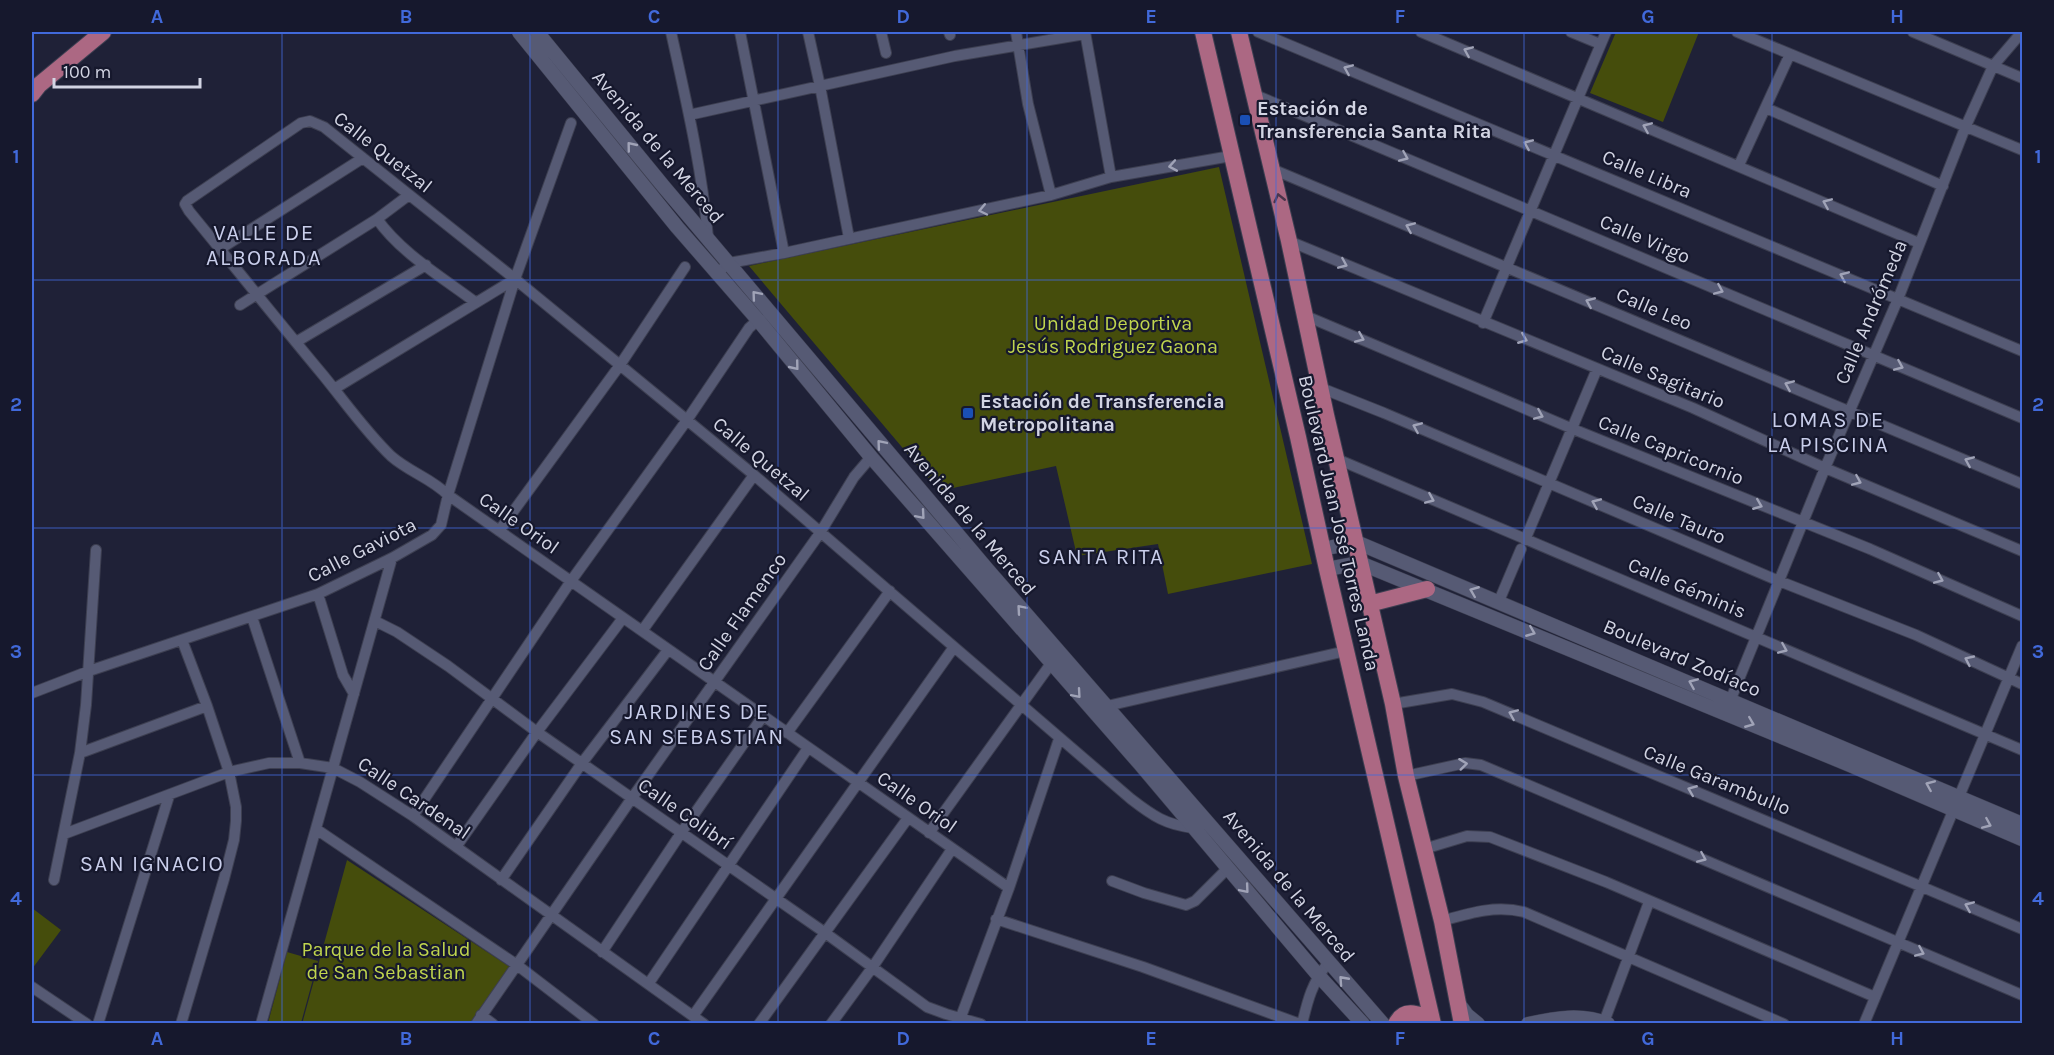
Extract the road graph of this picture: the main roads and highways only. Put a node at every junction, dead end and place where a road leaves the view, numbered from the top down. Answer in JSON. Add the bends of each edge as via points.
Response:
{"nodes":[{"id":1,"x":103,"y":32,"type":"edge"},
{"id":2,"x":1203,"y":32,"type":"edge"},
{"id":3,"x":1239,"y":32,"type":"edge"},
{"id":4,"x":32,"y":94,"type":"edge"},
{"id":5,"x":1427,"y":589,"type":"road end"},
{"id":6,"x":1369,"y":604,"type":"junction"},
{"id":7,"x":1396,"y":1023,"type":"edge"},
{"id":8,"x":1432,"y":1023,"type":"edge"},
{"id":9,"x":1462,"y":1023,"type":"edge"}],
"edges":[{"from":1,"to":4,"type":"main road"},
{"from":2,"to":8,"type":"main road","name":"Boulevard Juan José Torres Landa"},
{"from":6,"to":3,"type":"main road","name":"Boulevard Juan José Torres Landa","one_way":true},
{"from":5,"to":6,"type":"main road"},
{"from":6,"to":9,"type":"main road","name":"Boulevard Juan José Torres Landa"},
{"from":7,"to":8,"type":"main road","via":[[1405,1013],[1412,1012]]}]}
